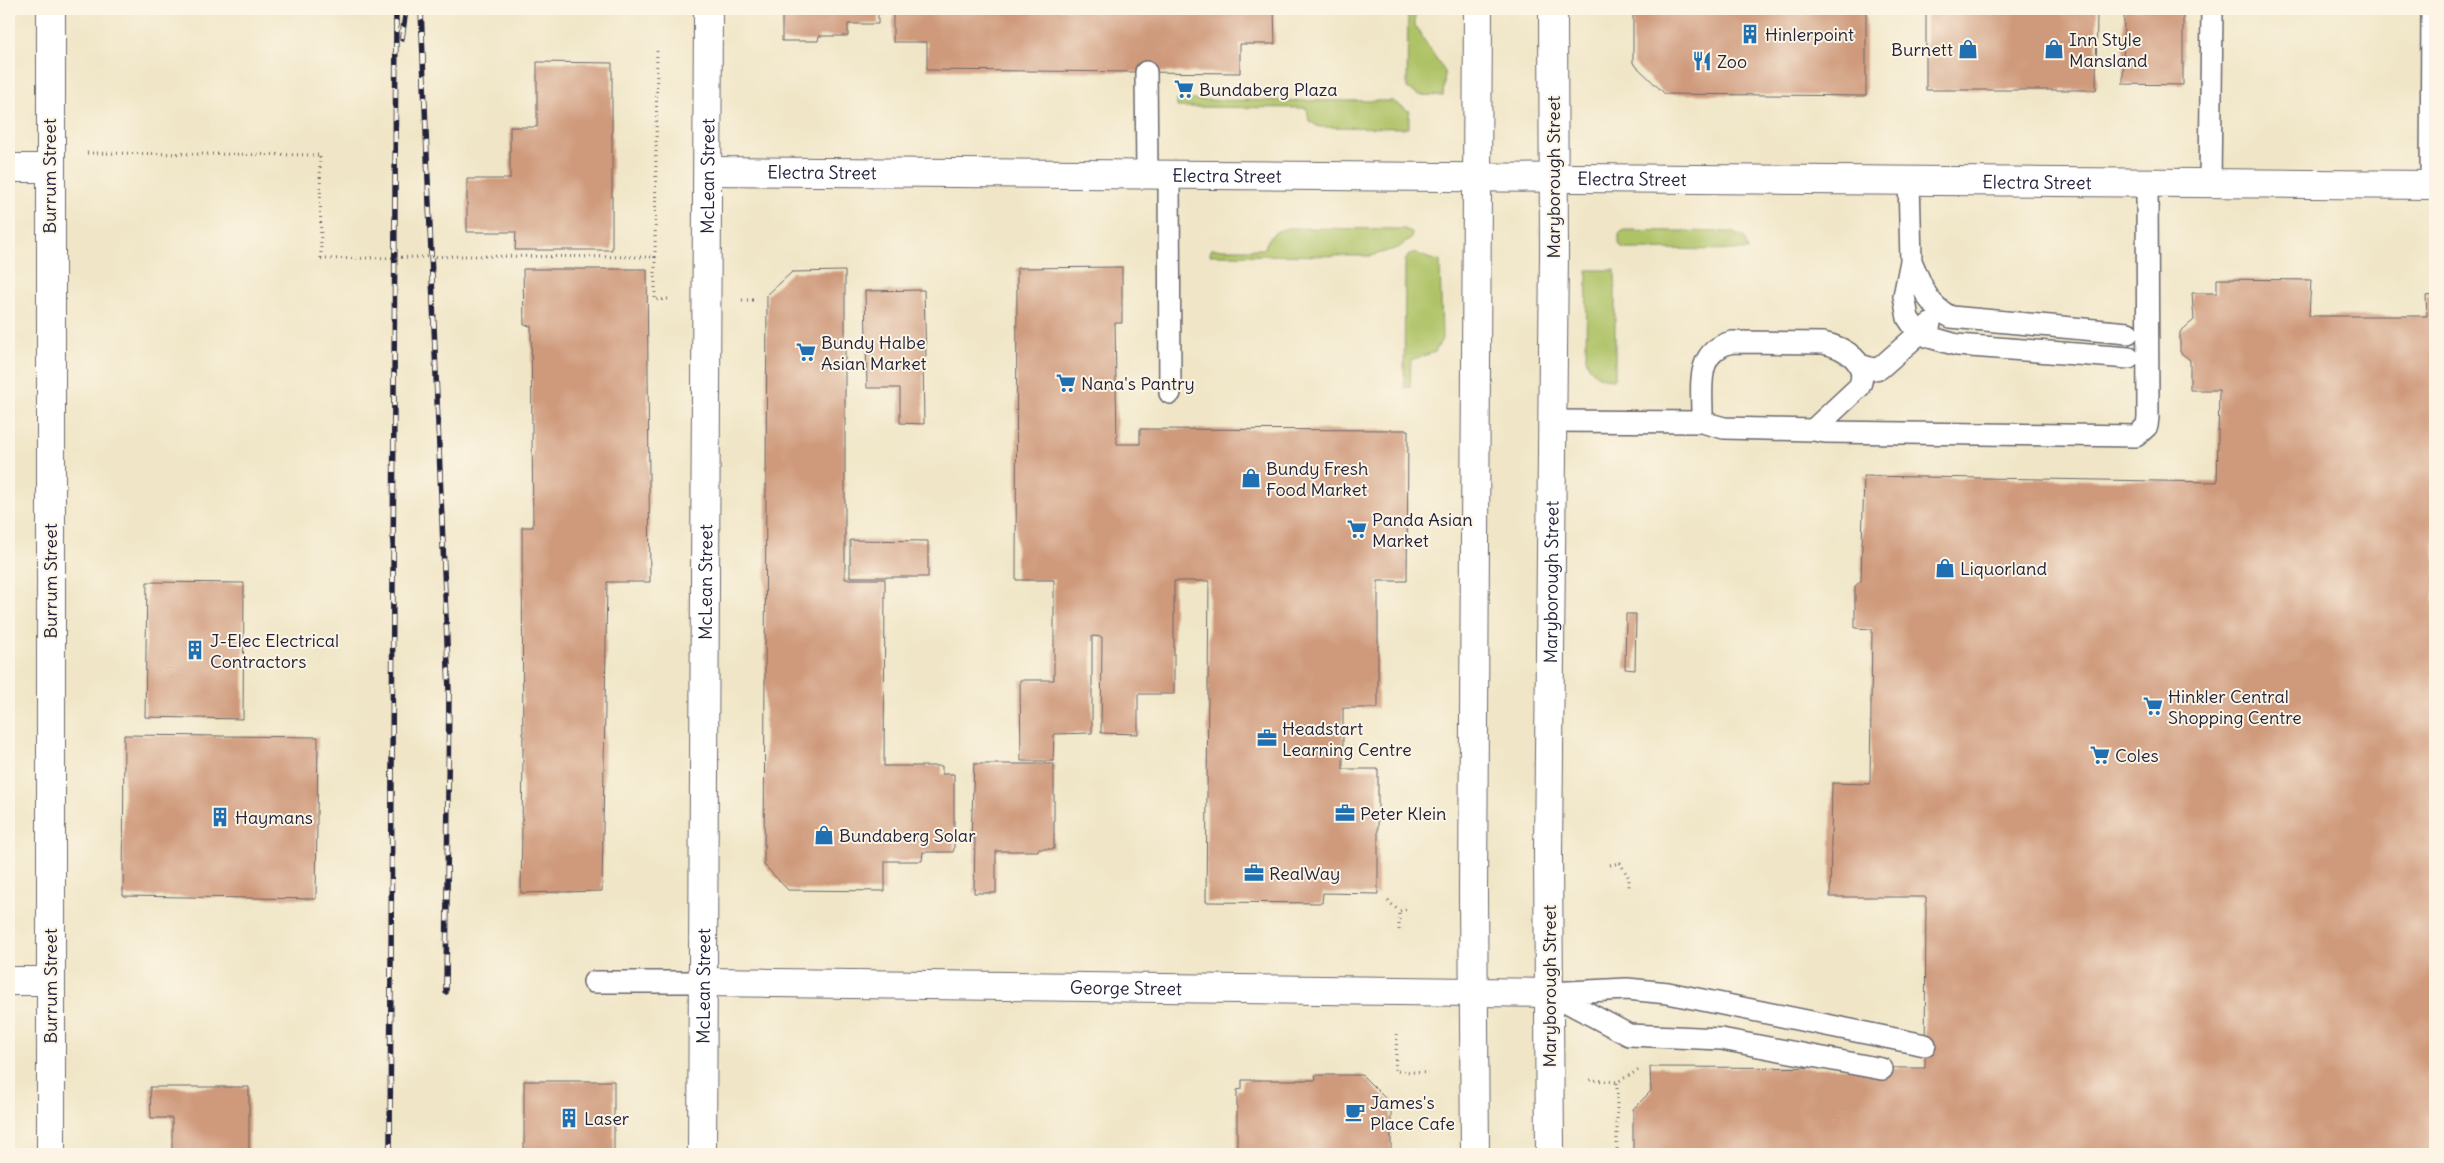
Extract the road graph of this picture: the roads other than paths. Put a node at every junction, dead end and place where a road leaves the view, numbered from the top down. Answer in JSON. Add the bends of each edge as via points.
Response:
{"nodes":[{"id":1,"x":51,"y":9,"type":"edge"},
{"id":2,"x":708,"y":9,"type":"edge"},
{"id":3,"x":1478,"y":9,"type":"edge"},
{"id":4,"x":1553,"y":9,"type":"edge"},
{"id":5,"x":2212,"y":9,"type":"edge"},
{"id":6,"x":2432,"y":9,"type":"edge"},
{"id":7,"x":1146,"y":72,"type":"dead end"},
{"id":8,"x":49,"y":160,"type":"junction"},
{"id":9,"x":9,"y":168,"type":"edge"},
{"id":10,"x":708,"y":171,"type":"junction"},
{"id":11,"x":1158,"y":175,"type":"junction"},
{"id":12,"x":1476,"y":178,"type":"junction"},
{"id":13,"x":1554,"y":178,"type":"junction"},
{"id":14,"x":1909,"y":180,"type":"junction"},
{"id":15,"x":2147,"y":183,"type":"junction"},
{"id":16,"x":2210,"y":184,"type":"junction"},
{"id":17,"x":2433,"y":185,"type":"edge"},
{"id":18,"x":1912,"y":261,"type":"junction"},
{"id":19,"x":1952,"y":316,"type":"junction"},
{"id":20,"x":1921,"y":332,"type":"junction"},
{"id":21,"x":2128,"y":333,"type":"dead end"},
{"id":22,"x":2129,"y":358,"type":"dead end"},
{"id":23,"x":1860,"y":365,"type":"junction"},
{"id":24,"x":1170,"y":394,"type":"dead end"},
{"id":25,"x":1552,"y":421,"type":"junction"},
{"id":26,"x":1702,"y":422,"type":"junction"},
{"id":27,"x":1813,"y":430,"type":"junction"},
{"id":28,"x":9,"y":981,"type":"edge"},
{"id":29,"x":50,"y":981,"type":"junction"},
{"id":30,"x":594,"y":982,"type":"dead end"},
{"id":31,"x":704,"y":982,"type":"junction"},
{"id":32,"x":1473,"y":992,"type":"junction"},
{"id":33,"x":1549,"y":993,"type":"junction"},
{"id":34,"x":1925,"y":1045,"type":"dead end"},
{"id":35,"x":1882,"y":1069,"type":"dead end"},
{"id":36,"x":51,"y":1154,"type":"edge"},
{"id":37,"x":702,"y":1154,"type":"edge"},
{"id":38,"x":1475,"y":1154,"type":"edge"},
{"id":39,"x":1550,"y":1154,"type":"edge"}],
"edges":[{"from":1,"to":8,"type":"street","name":"Burrum Street"},
{"from":2,"to":10,"type":"street","name":"McLean Street"},
{"from":3,"to":12,"type":"street"},
{"from":4,"to":13,"type":"street","name":"Maryborough Street"},
{"from":5,"to":16,"type":"lane"},
{"from":6,"to":17,"type":"lane"},
{"from":7,"to":11,"type":"lane"},
{"from":8,"to":9,"type":"street"},
{"from":8,"to":29,"type":"street","name":"Burrum Street"},
{"from":10,"to":11,"type":"street","name":"Electra Street"},
{"from":10,"to":31,"type":"street","name":"McLean Street"},
{"from":11,"to":12,"type":"street","name":"Electra Street"},
{"from":11,"to":24,"type":"lane"},
{"from":12,"to":13,"type":"street","name":"Electra Street"},
{"from":12,"to":32,"type":"street"},
{"from":13,"to":14,"type":"street","name":"Electra Street"},
{"from":13,"to":25,"type":"street","name":"Maryborough Street"},
{"from":14,"to":15,"type":"street","name":"Electra Street"},
{"from":14,"to":18,"type":"lane"},
{"from":15,"to":16,"type":"street","name":"Electra Street"},
{"from":15,"to":27,"type":"lane","via":[[2148,417],[2143,432],[2128,436]]},
{"from":16,"to":17,"type":"street","name":"Electra Street"},
{"from":18,"to":19,"type":"lane","via":[[1929,300],[1940,312]]},
{"from":18,"to":20,"type":"lane","via":[[1904,296],[1905,307],[1908,318]]},
{"from":19,"to":20,"type":"lane","via":[[1936,319]]},
{"from":19,"to":21,"type":"lane"},
{"from":20,"to":22,"type":"lane","via":[[1957,346]]},
{"from":20,"to":23,"type":"lane","via":[[1880,368]]},
{"from":23,"to":26,"type":"lane","via":[[1846,350],[1823,343],[1732,342],[1721,345],[1706,359]]},
{"from":23,"to":27,"type":"lane","via":[[1863,379],[1860,386]]},
{"from":25,"to":26,"type":"lane"},
{"from":25,"to":33,"type":"street","name":"Maryborough Street"},
{"from":26,"to":27,"type":"lane","via":[[1724,428]]},
{"from":28,"to":29,"type":"street"},
{"from":29,"to":36,"type":"street","name":"Burrum Street"},
{"from":30,"to":31,"type":"lane"},
{"from":31,"to":32,"type":"street","name":"George Street"},
{"from":31,"to":37,"type":"street","name":"McLean Street"},
{"from":32,"to":33,"type":"street","name":"George Street"},
{"from":32,"to":38,"type":"street"},
{"from":33,"to":34,"type":"lane","via":[[1627,989],[1668,993]]},
{"from":33,"to":35,"type":"lane","via":[[1629,1034],[1721,1039]]},
{"from":33,"to":39,"type":"street","name":"Maryborough Street"}]}
